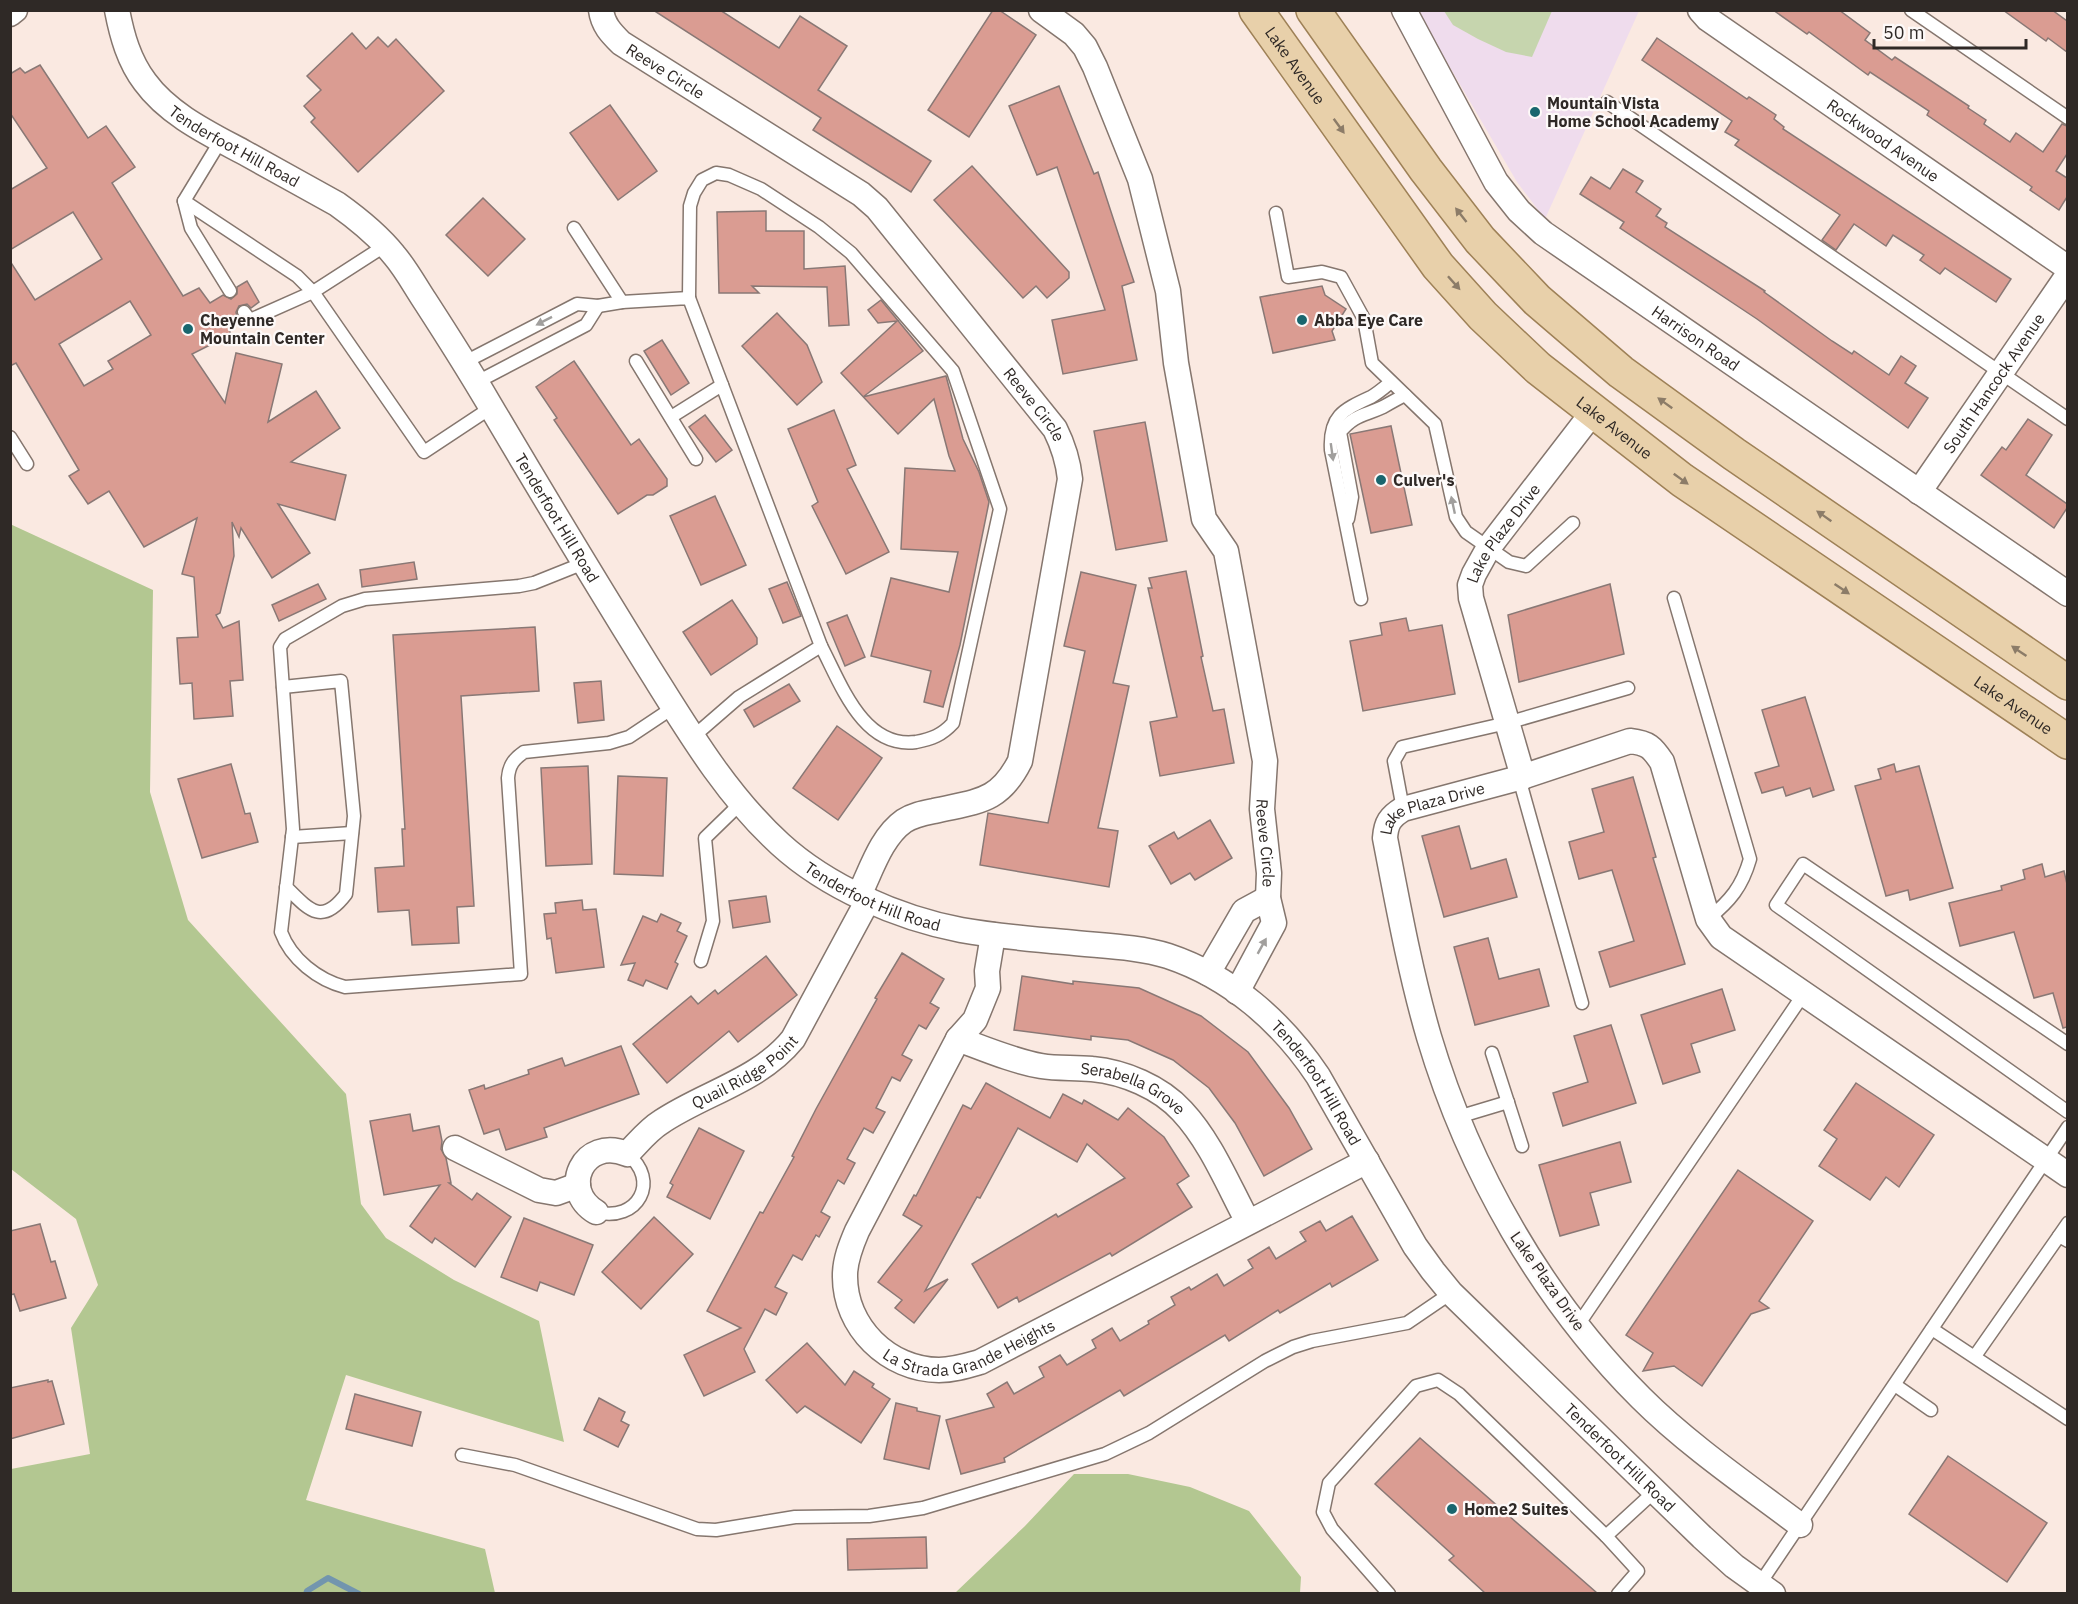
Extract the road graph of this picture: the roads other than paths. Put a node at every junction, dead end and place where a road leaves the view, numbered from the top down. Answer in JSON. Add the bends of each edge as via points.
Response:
{"nodes":[{"id":1,"x":15,"y":10,"type":"edge"},
{"id":2,"x":117,"y":10,"type":"edge"},
{"id":3,"x":601,"y":10,"type":"edge"},
{"id":4,"x":1041,"y":10,"type":"edge"},
{"id":5,"x":1256,"y":10,"type":"edge"},
{"id":6,"x":1312,"y":10,"type":"edge"},
{"id":7,"x":1404,"y":10,"type":"edge"},
{"id":8,"x":1700,"y":10,"type":"edge"},
{"id":9,"x":1911,"y":10,"type":"edge"},
{"id":10,"x":10,"y":14,"type":"edge"},
{"id":11,"x":1606,"y":102,"type":"dead end"},
{"id":12,"x":2067,"y":118,"type":"edge"},
{"id":13,"x":221,"y":140,"type":"junction"},
{"id":14,"x":184,"y":201,"type":"junction"},
{"id":15,"x":1276,"y":213,"type":"dead end"},
{"id":16,"x":574,"y":228,"type":"dead end"},
{"id":17,"x":386,"y":245,"type":"junction"},
{"id":18,"x":2067,"y":268,"type":"edge"},
{"id":19,"x":2067,"y":275,"type":"edge"},
{"id":20,"x":230,"y":291,"type":"dead end"},
{"id":21,"x":313,"y":292,"type":"junction"},
{"id":22,"x":689,"y":298,"type":"junction"},
{"id":23,"x":622,"y":302,"type":"junction"},
{"id":24,"x":598,"y":306,"type":"junction"},
{"id":25,"x":244,"y":312,"type":"dead end"},
{"id":26,"x":636,"y":361,"type":"dead end"},
{"id":27,"x":471,"y":372,"type":"junction"},
{"id":28,"x":2000,"y":373,"type":"junction"},
{"id":29,"x":1391,"y":382,"type":"junction"},
{"id":30,"x":722,"y":385,"type":"junction"},
{"id":31,"x":1405,"y":395,"type":"junction"},
{"id":32,"x":492,"y":407,"type":"junction"},
{"id":33,"x":1593,"y":412,"type":"junction"},
{"id":34,"x":671,"y":417,"type":"junction"},
{"id":35,"x":2067,"y":419,"type":"edge"},
{"id":36,"x":10,"y":437,"type":"edge"},
{"id":37,"x":696,"y":459,"type":"dead end"},
{"id":38,"x":27,"y":464,"type":"dead end"},
{"id":39,"x":1919,"y":492,"type":"junction"},
{"id":40,"x":1573,"y":523,"type":"dead end"},
{"id":41,"x":1347,"y":526,"type":"junction"},
{"id":42,"x":1489,"y":547,"type":"junction"},
{"id":43,"x":584,"y":563,"type":"junction"},
{"id":44,"x":2067,"y":594,"type":"edge"},
{"id":45,"x":1674,"y":598,"type":"dead end"},
{"id":46,"x":1361,"y":599,"type":"dead end"},
{"id":47,"x":822,"y":646,"type":"junction"},
{"id":48,"x":2067,"y":683,"type":"edge"},
{"id":49,"x":283,"y":687,"type":"junction"},
{"id":50,"x":1628,"y":688,"type":"dead end"},
{"id":51,"x":674,"y":707,"type":"junction"},
{"id":52,"x":1507,"y":723,"type":"junction"},
{"id":53,"x":694,"y":736,"type":"junction"},
{"id":54,"x":2067,"y":742,"type":"edge"},
{"id":55,"x":1521,"y":777,"type":"junction"},
{"id":56,"x":741,"y":803,"type":"junction"},
{"id":57,"x":1403,"y":809,"type":"junction"},
{"id":58,"x":352,"y":833,"type":"junction"},
{"id":59,"x":292,"y":837,"type":"junction"},
{"id":60,"x":286,"y":887,"type":"junction"},
{"id":61,"x":864,"y":897,"type":"junction"},
{"id":62,"x":1268,"y":898,"type":"junction"},
{"id":63,"x":1708,"y":919,"type":"junction"},
{"id":64,"x":993,"y":935,"type":"junction"},
{"id":65,"x":701,"y":961,"type":"dead end"},
{"id":66,"x":1208,"y":973,"type":"junction"},
{"id":67,"x":1237,"y":992,"type":"junction"},
{"id":68,"x":1803,"y":995,"type":"junction"},
{"id":69,"x":1581,"y":1003,"type":"dead end"},
{"id":70,"x":958,"y":1039,"type":"junction"},
{"id":71,"x":2067,"y":1044,"type":"edge"},
{"id":72,"x":1492,"y":1053,"type":"dead end"},
{"id":73,"x":1508,"y":1102,"type":"junction"},
{"id":74,"x":2067,"y":1112,"type":"edge"},
{"id":75,"x":1458,"y":1117,"type":"junction"},
{"id":76,"x":2067,"y":1127,"type":"edge"},
{"id":77,"x":1522,"y":1146,"type":"dead end"},
{"id":78,"x":454,"y":1148,"type":"dead end"},
{"id":79,"x":627,"y":1154,"type":"junction"},
{"id":80,"x":1367,"y":1161,"type":"junction"},
{"id":81,"x":2045,"y":1161,"type":"junction"},
{"id":82,"x":2067,"y":1175,"type":"edge"},
{"id":83,"x":578,"y":1185,"type":"junction"},
{"id":84,"x":596,"y":1212,"type":"joint"},
{"id":85,"x":1248,"y":1222,"type":"junction"},
{"id":86,"x":2067,"y":1223,"type":"edge"},
{"id":87,"x":2063,"y":1239,"type":"edge"},
{"id":88,"x":1451,"y":1293,"type":"junction"},
{"id":89,"x":1578,"y":1325,"type":"junction"},
{"id":90,"x":1932,"y":1329,"type":"junction"},
{"id":91,"x":1975,"y":1356,"type":"junction"},
{"id":92,"x":1895,"y":1385,"type":"junction"},
{"id":93,"x":1931,"y":1410,"type":"dead end"},
{"id":94,"x":2067,"y":1419,"type":"edge"},
{"id":95,"x":462,"y":1455,"type":"dead end"},
{"id":96,"x":1655,"y":1491,"type":"junction"},
{"id":97,"x":1800,"y":1525,"type":"junction"},
{"id":98,"x":1606,"y":1536,"type":"junction"},
{"id":99,"x":1766,"y":1589,"type":"edge"},
{"id":100,"x":1389,"y":1593,"type":"edge"},
{"id":101,"x":1618,"y":1593,"type":"edge"}],
"edges":[{"from":1,"to":10,"type":"street"},
{"from":2,"to":13,"type":"street","name":"Tenderfoot Hill Road","via":[[127,50],[146,84],[193,124]]},
{"from":3,"to":61,"type":"street","name":"Reeve Circle","via":[[604,23],[621,43],[861,194],[877,208],[1064,446],[1070,479],[1020,760],[1011,778],[992,797],[918,814],[895,829],[887,838]]},
{"from":4,"to":62,"type":"street","name":"Reeve Circle","via":[[1085,47],[1140,179],[1168,291],[1176,363],[1204,519],[1226,551],[1265,761],[1262,809]]},
{"from":5,"to":33,"type":"main road","name":"Lake Avenue","one_way":true,"via":[[1438,266],[1538,368]]},
{"from":48,"to":6,"type":"main road","one_way":true,"via":[[1734,454],[1621,372],[1538,300],[1480,240]]},
{"from":7,"to":39,"type":"street","name":"Harrison Road","via":[[1496,182],[1519,211],[1543,233]]},
{"from":8,"to":18,"type":"street","name":"Rockwood Avenue"},
{"from":9,"to":12,"type":"lane"},
{"from":11,"to":28,"type":"lane"},
{"from":13,"to":14,"type":"lane"},
{"from":13,"to":17,"type":"street","name":"Tenderfoot Hill Road","via":[[337,204]]},
{"from":14,"to":20,"type":"lane","via":[[191,228]]},
{"from":14,"to":21,"type":"lane","via":[[297,276]]},
{"from":15,"to":29,"type":"lane","via":[[1288,277],[1322,272],[1341,277],[1364,320],[1372,363]]},
{"from":16,"to":23,"type":"lane"},
{"from":17,"to":21,"type":"lane"},
{"from":17,"to":27,"type":"street","name":"Tenderfoot Hill Road"},
{"from":19,"to":28,"type":"street","name":"South Hancock Avenue"},
{"from":21,"to":25,"type":"lane","via":[[250,320]]},
{"from":21,"to":32,"type":"lane","via":[[424,452]]},
{"from":22,"to":23,"type":"lane"},
{"from":22,"to":30,"type":"lane"},
{"from":22,"to":47,"type":"lane","via":[[690,206],[694,193],[702,180],[716,174],[729,175],[761,189],[819,227],[850,253],[953,371],[1000,509],[953,723],[939,736],[927,740],[897,742],[880,734],[851,705]]},
{"from":23,"to":24,"type":"lane"},
{"from":24,"to":27,"type":"lane","via":[[586,325]]},
{"from":24,"to":27,"type":"lane","one_way":true,"via":[[577,304]]},
{"from":26,"to":34,"type":"lane"},
{"from":27,"to":32,"type":"street","name":"Tenderfoot Hill Road"},
{"from":28,"to":35,"type":"lane"},
{"from":28,"to":39,"type":"street","name":"South Hancock Avenue"},
{"from":29,"to":31,"type":"lane"},
{"from":29,"to":41,"type":"lane","one_way":true,"via":[[1342,413],[1330,435]]},
{"from":30,"to":34,"type":"lane"},
{"from":30,"to":47,"type":"lane"},
{"from":31,"to":41,"type":"lane","via":[[1360,415],[1340,432],[1352,497]]},
{"from":42,"to":31,"type":"lane","one_way":true,"via":[[1466,532],[1456,518],[1435,424]]},
{"from":32,"to":43,"type":"street","name":"Tenderfoot Hill Road"},
{"from":33,"to":42,"type":"street","name":"Lake Plaze Drive"},
{"from":33,"to":54,"type":"main road","name":"Lake Avenue","one_way":true,"via":[[1682,480]]},
{"from":34,"to":37,"type":"lane"},
{"from":36,"to":38,"type":"lane"},
{"from":39,"to":44,"type":"street","name":"Harrison Road"},
{"from":40,"to":42,"type":"lane","via":[[1526,566],[1509,562]]},
{"from":41,"to":46,"type":"lane"},
{"from":42,"to":52,"type":"street","name":"Lake Plaze Drive","via":[[1470,585],[1471,598]]},
{"from":43,"to":49,"type":"lane","via":[[527,585],[365,599],[342,606],[285,639],[280,647]]},
{"from":43,"to":51,"type":"street","name":"Tenderfoot Hill Road"},
{"from":45,"to":63,"type":"lane","via":[[1750,859],[1733,896]]},
{"from":47,"to":53,"type":"lane","via":[[739,697]]},
{"from":49,"to":58,"type":"lane","via":[[341,681],[354,816]]},
{"from":49,"to":59,"type":"lane"},
{"from":50,"to":52,"type":"lane"},
{"from":51,"to":53,"type":"street","name":"Tenderfoot Hill Road"},
{"from":51,"to":60,"type":"lane","via":[[629,737],[609,743],[524,752],[509,768],[521,974],[359,987],[332,984],[294,956],[285,943],[281,932]]},
{"from":52,"to":55,"type":"street","name":"Lake Plaze Drive"},
{"from":52,"to":57,"type":"lane","via":[[1402,747],[1394,761]]},
{"from":53,"to":56,"type":"street","name":"Tenderfoot Hill Road"},
{"from":55,"to":57,"type":"street","name":"Lake Plaza Drive"},
{"from":55,"to":63,"type":"street","name":"Lake Plaza Drive","via":[[1630,741],[1655,750],[1662,762]]},
{"from":55,"to":69,"type":"lane"},
{"from":56,"to":61,"type":"street","name":"Tenderfoot Hill Road","via":[[780,844],[810,867]]},
{"from":56,"to":65,"type":"lane","via":[[705,838],[713,921]]},
{"from":57,"to":75,"type":"street","name":"Lake Plaza Drive","via":[[1386,824],[1385,838],[1418,998]]},
{"from":58,"to":59,"type":"lane"},
{"from":58,"to":60,"type":"lane","via":[[346,894],[330,911],[313,911]]},
{"from":59,"to":60,"type":"lane"},
{"from":61,"to":64,"type":"street","name":"Tenderfoot Hill Road","via":[[932,923]]},
{"from":61,"to":79,"type":"street","name":"Quail Ridge Point","via":[[793,1039],[780,1054],[764,1067],[660,1122]]},
{"from":62,"to":66,"type":"street","name":"Reeve Circle","via":[[1244,911]]},
{"from":67,"to":62,"type":"street","name":"Reeve Circle","one_way":true,"via":[[1274,923]]},
{"from":63,"to":68,"type":"street","name":"Lake Plaza Drive","via":[[1721,937]]},
{"from":64,"to":66,"type":"street","name":"Tenderfoot Hill Road","via":[[1137,950],[1164,955]]},
{"from":64,"to":70,"type":"street","name":"La Strada Grande Heights","via":[[987,971],[976,983],[962,1016]]},
{"from":66,"to":67,"type":"street","name":"Tenderfoot Hill Road"},
{"from":67,"to":80,"type":"street","name":"Tenderfoot Hill Road","via":[[1260,1008],[1301,1051]]},
{"from":68,"to":81,"type":"street","name":"Lake Plaza Drive"},
{"from":68,"to":89,"type":"lane"},
{"from":70,"to":85,"type":"street","name":"Serabella Grove","via":[[1028,1063],[1110,1072],[1130,1078],[1167,1099],[1198,1130]]},
{"from":70,"to":85,"type":"street","name":"La Strada Grande Heights","via":[[857,1231],[847,1261],[845,1276],[852,1311],[877,1347],[896,1360],[938,1370],[980,1362]]},
{"from":71,"to":74,"type":"lane","via":[[1803,864],[1776,906]]},
{"from":72,"to":73,"type":"lane"},
{"from":73,"to":75,"type":"lane"},
{"from":73,"to":77,"type":"lane"},
{"from":75,"to":89,"type":"street","name":"Lake Plaza Drive","via":[[1489,1188],[1533,1263]]},
{"from":76,"to":81,"type":"lane"},
{"from":78,"to":83,"type":"street","via":[[539,1190],[556,1192]]},
{"from":79,"to":83,"type":"street","via":[[617,1150],[594,1154],[579,1172]]},
{"from":79,"to":84,"type":"lane","via":[[641,1169],[641,1194],[625,1212]]},
{"from":80,"to":85,"type":"street","name":"La Strada Grande Heights"},
{"from":80,"to":88,"type":"street","name":"Tenderfoot Hill Road","via":[[1415,1245]]},
{"from":81,"to":82,"type":"street","name":"Lake Plaza Drive"},
{"from":81,"to":90,"type":"lane"},
{"from":83,"to":84,"type":"street","via":[[583,1200]]},
{"from":86,"to":87,"type":"lane"},
{"from":87,"to":91,"type":"lane"},
{"from":88,"to":95,"type":"lane","via":[[1407,1323],[1293,1347],[1149,1433],[1105,1454],[923,1508],[697,1529],[515,1466]]},
{"from":88,"to":96,"type":"street","name":"Tenderfoot Hill Road"},
{"from":89,"to":97,"type":"street","name":"Lake Plaza Drive","via":[[1641,1398],[1670,1425]]},
{"from":90,"to":91,"type":"lane"},
{"from":90,"to":92,"type":"lane"},
{"from":91,"to":94,"type":"lane"},
{"from":92,"to":93,"type":"lane"},
{"from":92,"to":97,"type":"lane"},
{"from":96,"to":98,"type":"lane"},
{"from":96,"to":99,"type":"street","name":"Tenderfoot Hill Road","via":[[1702,1537]]},
{"from":97,"to":99,"type":"lane"},
{"from":98,"to":100,"type":"lane","via":[[1459,1394],[1438,1380],[1416,1386],[1329,1483],[1323,1512],[1332,1529]]},
{"from":98,"to":101,"type":"lane","via":[[1638,1571]]}]}
